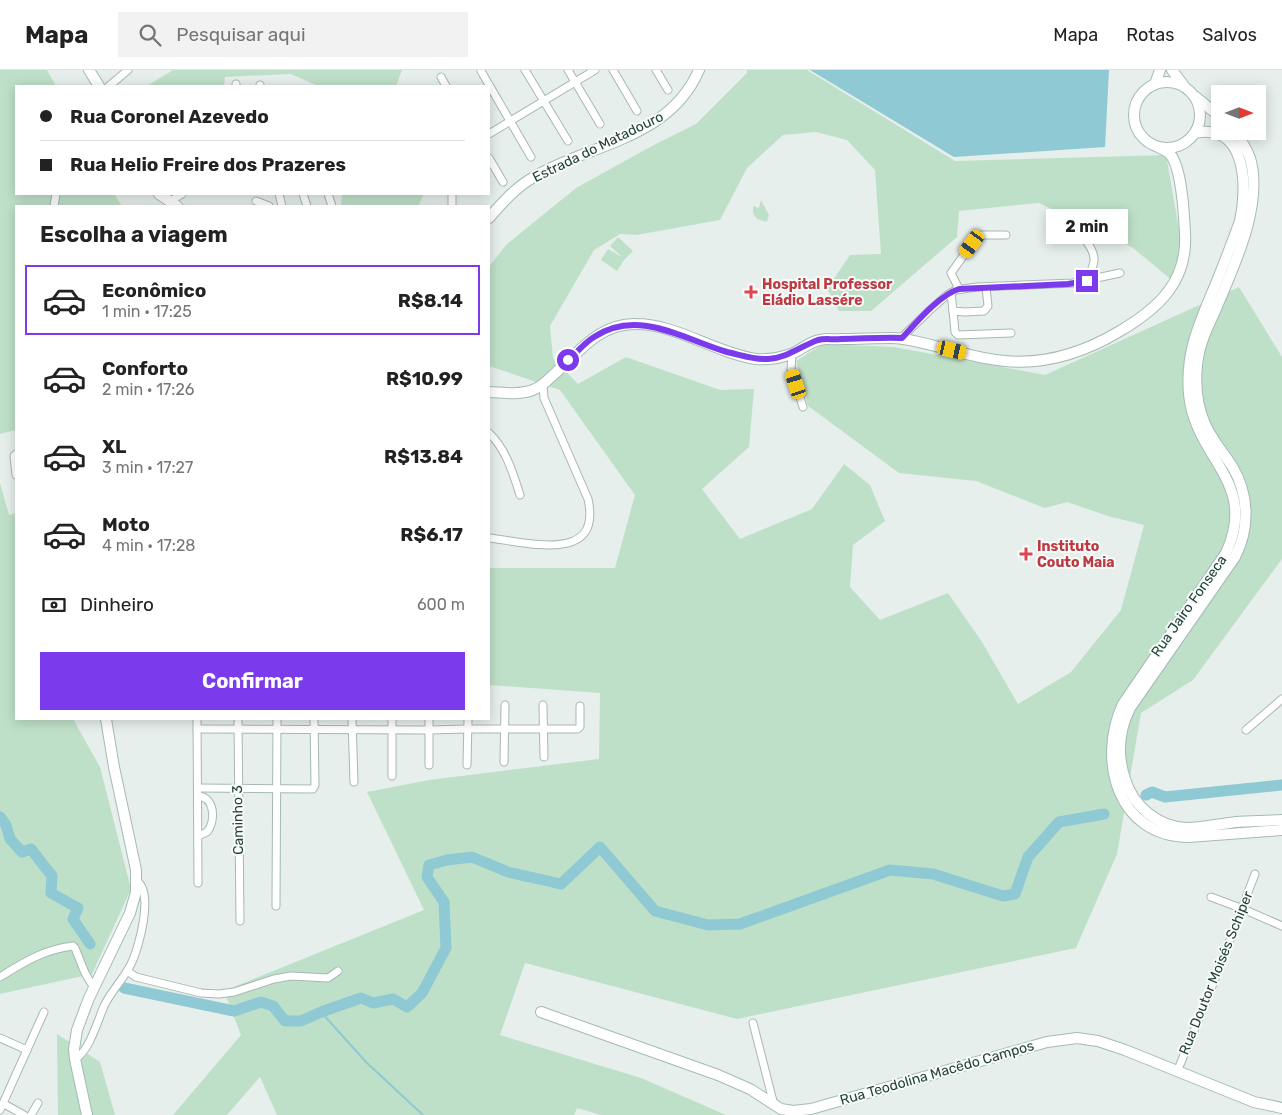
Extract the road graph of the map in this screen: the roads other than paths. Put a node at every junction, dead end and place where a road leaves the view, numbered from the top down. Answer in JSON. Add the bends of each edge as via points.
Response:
{"nodes":[{"id":1,"x":89,"y":70,"type":"edge"},
{"id":2,"x":128,"y":70,"type":"edge"},
{"id":3,"x":525,"y":70,"type":"edge"},
{"id":4,"x":568,"y":70,"type":"edge"},
{"id":5,"x":595,"y":70,"type":"edge"},
{"id":6,"x":614,"y":70,"type":"edge"},
{"id":7,"x":656,"y":70,"type":"edge"},
{"id":8,"x":700,"y":70,"type":"edge"},
{"id":9,"x":1160,"y":70,"type":"edge"},
{"id":10,"x":1172,"y":70,"type":"edge"},
{"id":11,"x":481,"y":71,"type":"edge"},
{"id":12,"x":441,"y":77,"type":"dead end"},
{"id":13,"x":576,"y":82,"type":"junction"},
{"id":14,"x":1155,"y":84,"type":"junction"},
{"id":15,"x":98,"y":85,"type":"edge"},
{"id":16,"x":110,"y":85,"type":"edge"},
{"id":17,"x":445,"y":85,"type":"edge"},
{"id":18,"x":489,"y":85,"type":"edge"},
{"id":19,"x":490,"y":86,"type":"edge"},
{"id":20,"x":668,"y":90,"type":"dead end"},
{"id":21,"x":1190,"y":92,"type":"junction"},
{"id":22,"x":544,"y":102,"type":"junction"},
{"id":23,"x":1211,"y":110,"type":"edge"},
{"id":24,"x":637,"y":111,"type":"dead end"},
{"id":25,"x":511,"y":121,"type":"junction"},
{"id":26,"x":600,"y":124,"type":"dead end"},
{"id":27,"x":490,"y":133,"type":"edge"},
{"id":28,"x":1195,"y":133,"type":"junction"},
{"id":29,"x":1240,"y":140,"type":"edge"},
{"id":30,"x":568,"y":141,"type":"dead end"},
{"id":31,"x":1187,"y":141,"type":"junction"},
{"id":32,"x":1158,"y":147,"type":"junction"},
{"id":33,"x":531,"y":157,"type":"dead end"},
{"id":34,"x":490,"y":160,"type":"edge"},
{"id":35,"x":1178,"y":174,"type":"junction"},
{"id":36,"x":503,"y":182,"type":"dead end"},
{"id":37,"x":160,"y":195,"type":"edge"},
{"id":38,"x":256,"y":201,"type":"dead end"},
{"id":39,"x":173,"y":204,"type":"edge"},
{"id":40,"x":266,"y":205,"type":"edge"},
{"id":41,"x":490,"y":217,"type":"edge"},
{"id":42,"x":1068,"y":222,"type":"dead end"},
{"id":43,"x":1006,"y":235,"type":"dead end"},
{"id":44,"x":1120,"y":272,"type":"dead end"},
{"id":45,"x":1087,"y":281,"type":"junction"},
{"id":46,"x":986,"y":287,"type":"junction"},
{"id":47,"x":959,"y":289,"type":"junction"},
{"id":48,"x":950,"y":292,"type":"junction"},
{"id":49,"x":954,"y":311,"type":"junction"},
{"id":50,"x":1011,"y":333,"type":"dead end"},
{"id":51,"x":902,"y":338,"type":"junction"},
{"id":52,"x":792,"y":354,"type":"junction"},
{"id":53,"x":778,"y":358,"type":"junction"},
{"id":54,"x":790,"y":368,"type":"junction"},
{"id":55,"x":539,"y":387,"type":"junction"},
{"id":56,"x":490,"y":392,"type":"edge"},
{"id":57,"x":804,"y":407,"type":"dead end"},
{"id":58,"x":490,"y":434,"type":"edge"},
{"id":59,"x":15,"y":455,"type":"edge"},
{"id":60,"x":15,"y":469,"type":"edge"},
{"id":61,"x":520,"y":494,"type":"dead end"},
{"id":62,"x":490,"y":538,"type":"edge"},
{"id":63,"x":1282,"y":699,"type":"edge"},
{"id":64,"x":505,"y":705,"type":"dead end"},
{"id":65,"x":543,"y":705,"type":"dead end"},
{"id":66,"x":580,"y":706,"type":"dead end"},
{"id":67,"x":106,"y":720,"type":"edge"},
{"id":68,"x":197,"y":720,"type":"edge"},
{"id":69,"x":238,"y":720,"type":"edge"},
{"id":70,"x":277,"y":720,"type":"edge"},
{"id":71,"x":314,"y":720,"type":"edge"},
{"id":72,"x":352,"y":720,"type":"edge"},
{"id":73,"x":392,"y":720,"type":"edge"},
{"id":74,"x":429,"y":720,"type":"edge"},
{"id":75,"x":468,"y":720,"type":"edge"},
{"id":76,"x":197,"y":729,"type":"junction"},
{"id":77,"x":277,"y":729,"type":"junction"},
{"id":78,"x":314,"y":729,"type":"junction"},
{"id":79,"x":353,"y":729,"type":"junction"},
{"id":80,"x":391,"y":729,"type":"junction"},
{"id":81,"x":467,"y":729,"type":"junction"},
{"id":82,"x":505,"y":729,"type":"junction"},
{"id":83,"x":544,"y":729,"type":"junction"},
{"id":84,"x":238,"y":730,"type":"junction"},
{"id":85,"x":429,"y":730,"type":"junction"},
{"id":86,"x":1246,"y":730,"type":"dead end"},
{"id":87,"x":544,"y":757,"type":"dead end"},
{"id":88,"x":504,"y":762,"type":"dead end"},
{"id":89,"x":429,"y":765,"type":"dead end"},
{"id":90,"x":466,"y":765,"type":"dead end"},
{"id":91,"x":392,"y":776,"type":"dead end"},
{"id":92,"x":354,"y":782,"type":"dead end"},
{"id":93,"x":238,"y":789,"type":"junction"},
{"id":94,"x":277,"y":789,"type":"junction"},
{"id":95,"x":198,"y":792,"type":"junction"},
{"id":96,"x":1282,"y":820,"type":"edge"},
{"id":97,"x":1282,"y":830,"type":"edge"},
{"id":98,"x":198,"y":836,"type":"junction"},
{"id":99,"x":1256,"y":874,"type":"dead end"},
{"id":100,"x":137,"y":881,"type":"junction"},
{"id":101,"x":198,"y":883,"type":"dead end"},
{"id":102,"x":1212,"y":897,"type":"dead end"},
{"id":103,"x":276,"y":906,"type":"dead end"},
{"id":104,"x":1243,"y":909,"type":"junction"},
{"id":105,"x":240,"y":921,"type":"dead end"},
{"id":106,"x":1282,"y":926,"type":"edge"},
{"id":107,"x":128,"y":971,"type":"junction"},
{"id":108,"x":338,"y":971,"type":"dead end"},
{"id":109,"x":0,"y":976,"type":"edge"},
{"id":110,"x":94,"y":988,"type":"junction"},
{"id":111,"x":44,"y":1012,"type":"dead end"},
{"id":112,"x":541,"y":1012,"type":"dead end"},
{"id":113,"x":753,"y":1023,"type":"dead end"},
{"id":114,"x":0,"y":1038,"type":"edge"},
{"id":115,"x":27,"y":1050,"type":"junction"},
{"id":116,"x":75,"y":1059,"type":"junction"},
{"id":117,"x":1177,"y":1072,"type":"junction"},
{"id":118,"x":38,"y":1103,"type":"dead end"},
{"id":119,"x":774,"y":1106,"type":"junction"},
{"id":120,"x":2,"y":1107,"type":"edge"},
{"id":121,"x":1282,"y":1108,"type":"edge"},
{"id":122,"x":24,"y":1115,"type":"edge"},
{"id":123,"x":31,"y":1115,"type":"edge"},
{"id":124,"x":87,"y":1115,"type":"edge"}],
"edges":[{"from":1,"to":15,"type":"main road"},
{"from":2,"to":16,"type":"street"},
{"from":3,"to":22,"type":"street"},
{"from":4,"to":13,"type":"street"},
{"from":5,"to":13,"type":"street"},
{"from":6,"to":24,"type":"street"},
{"from":7,"to":20,"type":"street"},
{"from":8,"to":41,"type":"main road","name":"Estrada do Matadouro","via":[[684,95],[664,116],[626,137],[532,178],[511,194]]},
{"from":9,"to":14,"type":"main road"},
{"from":10,"to":21,"type":"main road"},
{"from":11,"to":18,"type":"street"},
{"from":12,"to":17,"type":"street"},
{"from":13,"to":22,"type":"street"},
{"from":13,"to":26,"type":"street"},
{"from":14,"to":21,"type":"main road","via":[[1172,82]]},
{"from":14,"to":32,"type":"main road","via":[[1140,95],[1134,112],[1143,138]]},
{"from":19,"to":25,"type":"street"},
{"from":21,"to":23,"type":"main road"},
{"from":21,"to":28,"type":"main road","via":[[1200,114]]},
{"from":22,"to":25,"type":"street"},
{"from":22,"to":30,"type":"street"},
{"from":25,"to":27,"type":"street"},
{"from":25,"to":33,"type":"street"},
{"from":28,"to":31,"type":"main road"},
{"from":28,"to":97,"type":"main road","name":"Rua Jairo Fonseca","via":[[1211,131],[1228,138],[1237,152],[1242,171],[1240,221],[1195,335],[1188,374],[1194,419],[1233,492],[1235,524],[1226,553],[1123,704],[1113,731],[1112,766],[1126,805],[1140,819],[1163,832],[1189,837]]},
{"from":29,"to":96,"type":"main road","name":"Rua Jairo Fonseca","via":[[1250,159],[1253,178],[1251,210],[1242,245],[1200,347],[1197,390],[1205,423],[1242,488],[1246,505],[1244,531],[1235,557],[1130,708],[1123,726],[1120,755],[1123,774],[1134,798],[1147,813],[1166,824],[1187,828]]},
{"from":31,"to":32,"type":"main road","via":[[1178,146]]},
{"from":31,"to":35,"type":"main road","via":[[1180,153]]},
{"from":32,"to":35,"type":"main road","via":[[1171,156]]},
{"from":34,"to":36,"type":"street"},
{"from":35,"to":51,"type":"main road","via":[[1185,234],[1184,260],[1171,289],[1152,311],[1138,321],[1080,352],[1036,361],[994,359]]},
{"from":37,"to":39,"type":"main road"},
{"from":38,"to":40,"type":"street"},
{"from":42,"to":45,"type":"street","via":[[1078,230],[1092,251],[1094,261]]},
{"from":43,"to":47,"type":"street","via":[[977,237],[951,273]]},
{"from":44,"to":45,"type":"street"},
{"from":45,"to":46,"type":"street"},
{"from":46,"to":47,"type":"street"},
{"from":46,"to":49,"type":"street","via":[[986,310]]},
{"from":47,"to":48,"type":"street"},
{"from":48,"to":49,"type":"street"},
{"from":48,"to":51,"type":"street"},
{"from":49,"to":50,"type":"street","via":[[958,335]]},
{"from":51,"to":52,"type":"main road","via":[[823,340]]},
{"from":52,"to":53,"type":"main road"},
{"from":52,"to":54,"type":"street"},
{"from":53,"to":54,"type":"street"},
{"from":53,"to":55,"type":"main road","via":[[746,356],[657,327],[628,324],[592,338]]},
{"from":54,"to":57,"type":"street"},
{"from":55,"to":56,"type":"main road","via":[[516,393]]},
{"from":55,"to":62,"type":"street","via":[[588,499],[590,515],[586,529],[570,543],[556,546]]},
{"from":58,"to":61,"type":"street","via":[[511,467]]},
{"from":59,"to":60,"type":"street"},
{"from":63,"to":86,"type":"street"},
{"from":64,"to":82,"type":"street"},
{"from":65,"to":83,"type":"street"},
{"from":66,"to":83,"type":"street","via":[[577,730]]},
{"from":67,"to":100,"type":"main road"},
{"from":68,"to":76,"type":"street"},
{"from":69,"to":84,"type":"street","name":"Caminho 3"},
{"from":70,"to":77,"type":"street"},
{"from":71,"to":78,"type":"street"},
{"from":72,"to":79,"type":"street"},
{"from":73,"to":80,"type":"street"},
{"from":74,"to":85,"type":"street"},
{"from":75,"to":81,"type":"street"},
{"from":76,"to":84,"type":"street"},
{"from":76,"to":95,"type":"street"},
{"from":77,"to":78,"type":"street"},
{"from":77,"to":84,"type":"street"},
{"from":77,"to":94,"type":"street"},
{"from":78,"to":79,"type":"street"},
{"from":78,"to":94,"type":"street","via":[[313,789]]},
{"from":79,"to":80,"type":"street"},
{"from":79,"to":92,"type":"street"},
{"from":80,"to":85,"type":"street"},
{"from":80,"to":91,"type":"street"},
{"from":81,"to":82,"type":"street"},
{"from":81,"to":85,"type":"street"},
{"from":81,"to":90,"type":"street"},
{"from":82,"to":83,"type":"street"},
{"from":82,"to":88,"type":"street"},
{"from":83,"to":87,"type":"street"},
{"from":84,"to":93,"type":"street","name":"Caminho 3"},
{"from":85,"to":89,"type":"street"},
{"from":93,"to":94,"type":"street"},
{"from":93,"to":95,"type":"street"},
{"from":93,"to":105,"type":"street","name":"Caminho 3"},
{"from":94,"to":103,"type":"street"},
{"from":95,"to":98,"type":"street"},
{"from":95,"to":98,"type":"street","via":[[210,802],[211,823],[207,832]]},
{"from":98,"to":101,"type":"street"},
{"from":99,"to":104,"type":"street","name":"Rua Doutor Moisés Schiper"},
{"from":100,"to":107,"type":"street","via":[[143,887],[144,917],[140,941]]},
{"from":100,"to":110,"type":"main road","via":[[130,913]]},
{"from":102,"to":104,"type":"street"},
{"from":104,"to":106,"type":"street"},
{"from":104,"to":117,"type":"street","name":"Rua Doutor Moisés Schiper"},
{"from":107,"to":108,"type":"street","via":[[136,977],[214,994],[234,992],[291,976],[328,978]]},
{"from":107,"to":116,"type":"street","via":[[105,1004],[87,1046]]},
{"from":109,"to":110,"type":"street","via":[[41,953],[73,946]]},
{"from":110,"to":116,"type":"main road","via":[[77,1030]]},
{"from":111,"to":115,"type":"street"},
{"from":112,"to":119,"type":"main road","name":"Rua Teodolina Macêdo Campos","via":[[724,1077]]},
{"from":113,"to":119,"type":"street"},
{"from":114,"to":115,"type":"street"},
{"from":115,"to":120,"type":"street"},
{"from":116,"to":124,"type":"main road"},
{"from":117,"to":119,"type":"main road","name":"Rua Teodolina Macêdo Campos","via":[[1104,1042],[1070,1039],[1038,1045],[811,1109],[789,1111]]},
{"from":117,"to":121,"type":"main road","name":"Rua Teodolina Macêdo Campos","via":[[1254,1102]]},
{"from":118,"to":123,"type":"street"},
{"from":120,"to":122,"type":"street"}]}
